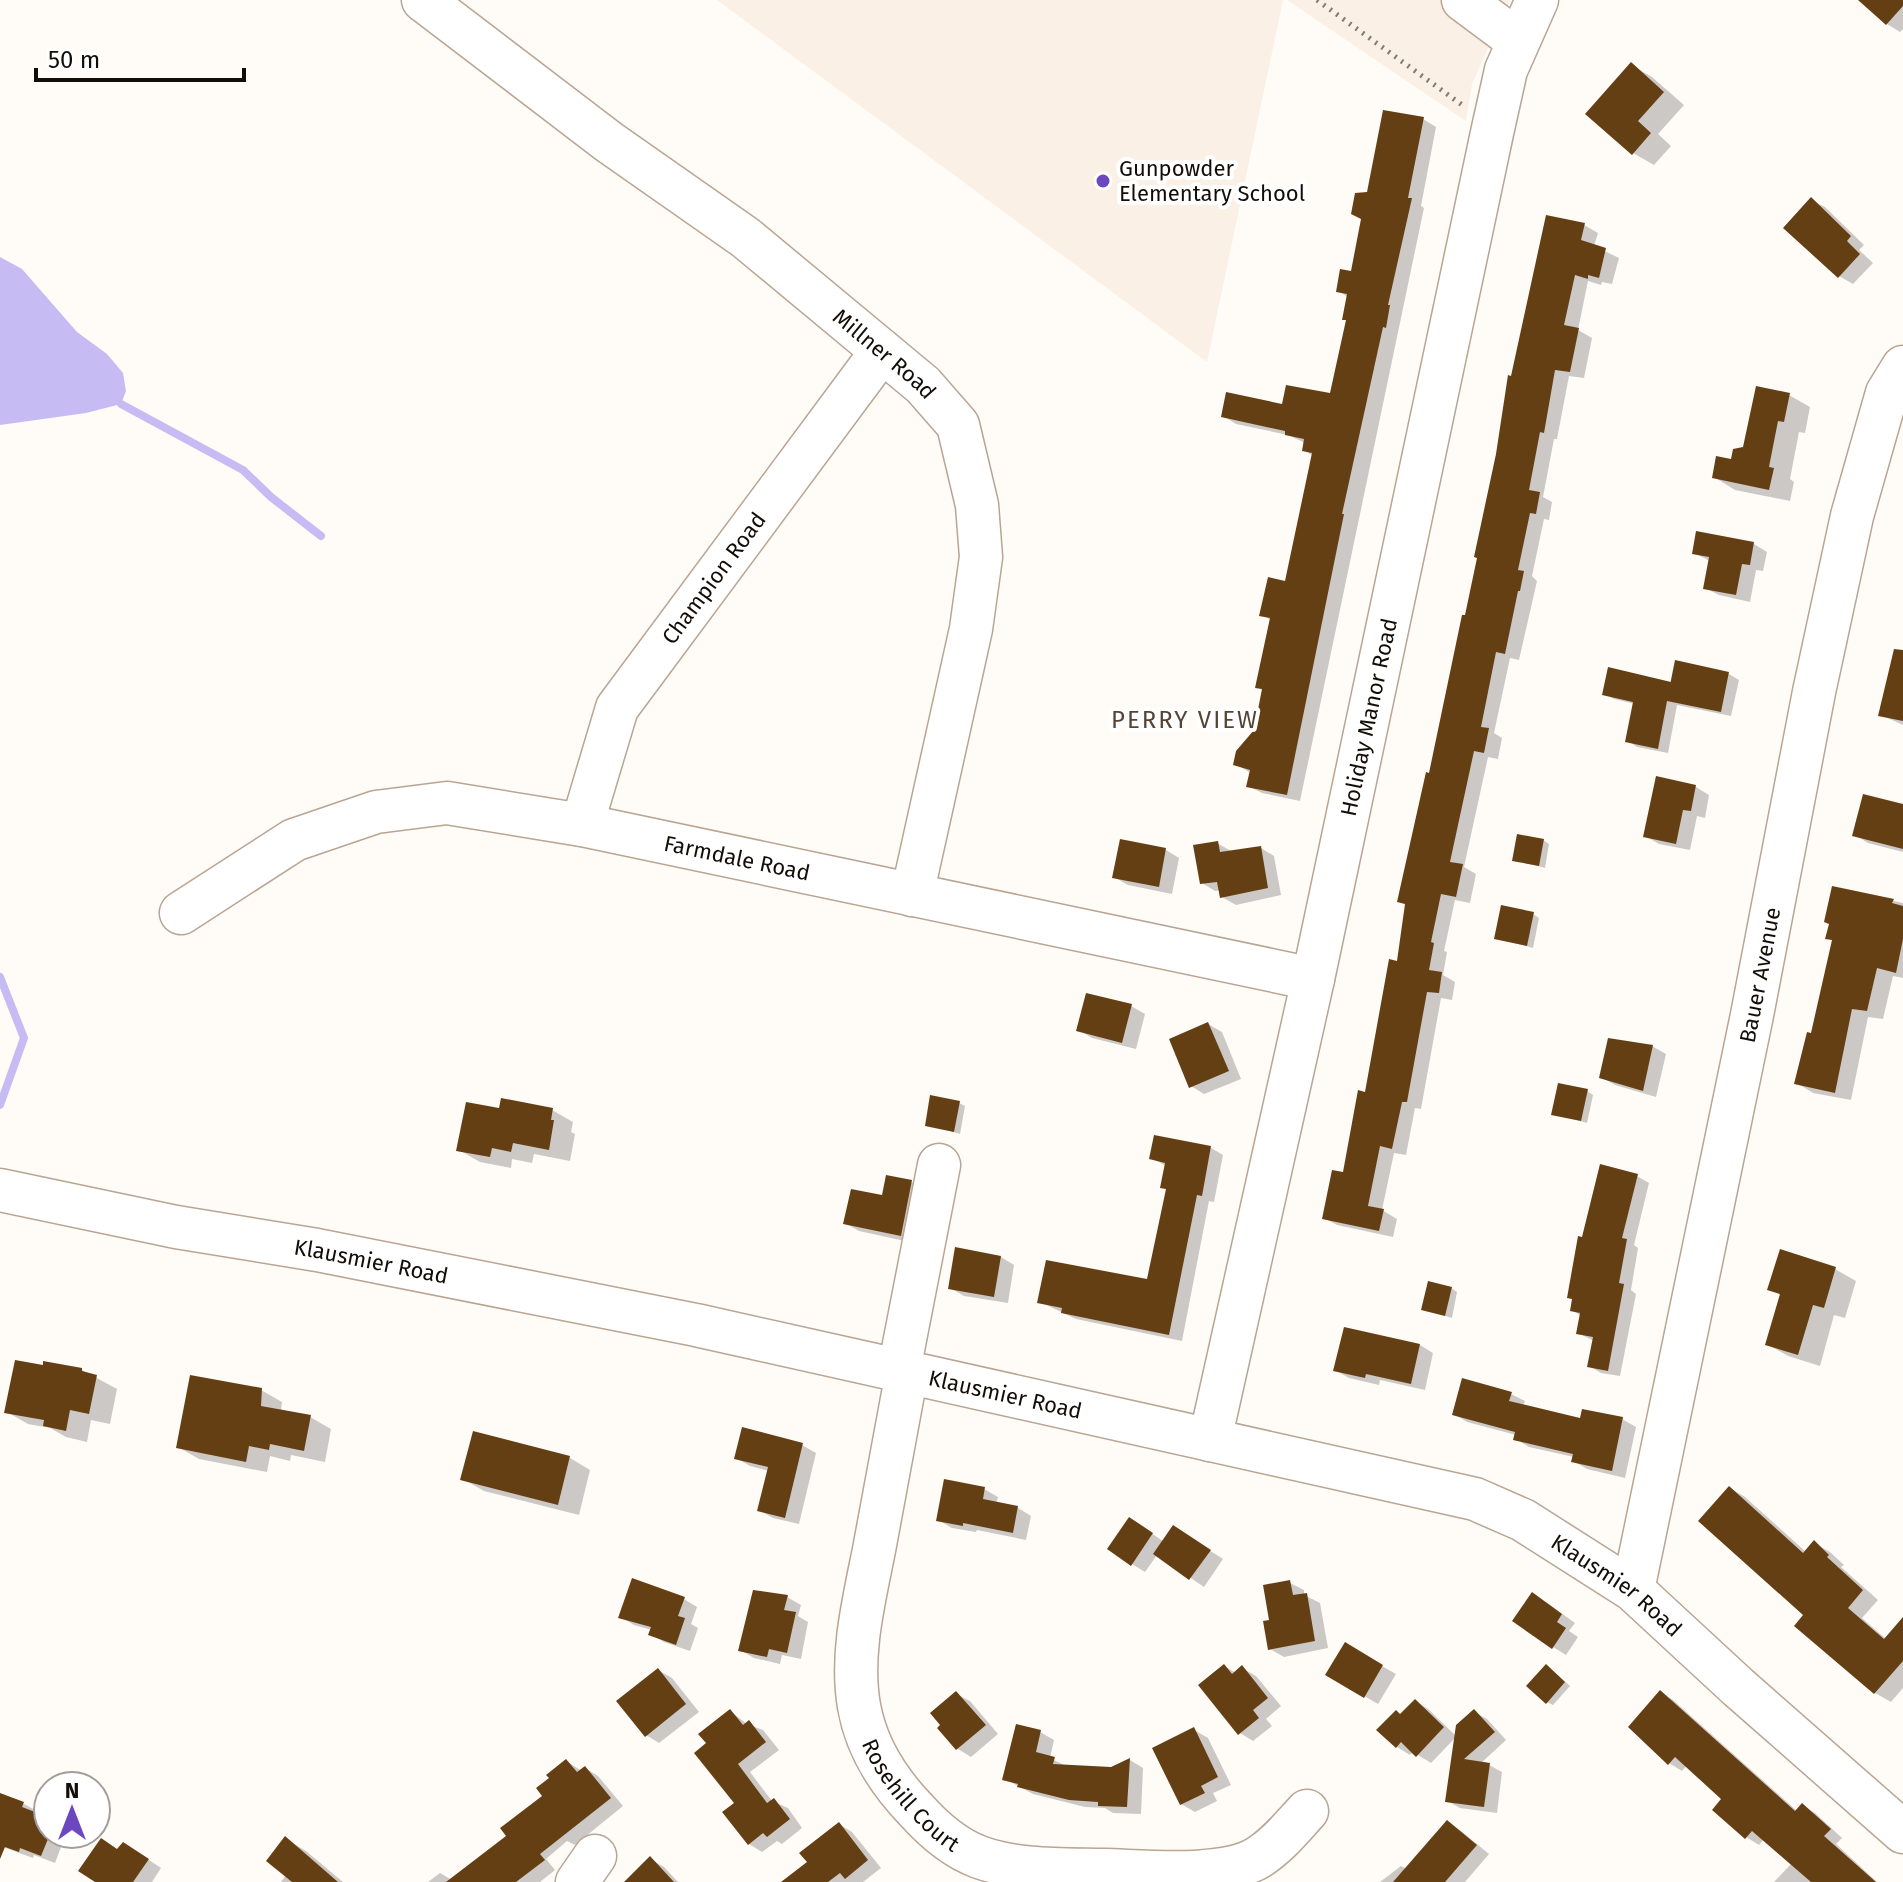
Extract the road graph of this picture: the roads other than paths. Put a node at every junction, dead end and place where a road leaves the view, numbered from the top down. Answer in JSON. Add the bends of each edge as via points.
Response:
{"nodes":[{"id":1,"x":423,"y":0,"type":"edge"},
{"id":2,"x":1463,"y":0,"type":"edge"},
{"id":3,"x":1537,"y":0,"type":"edge"},
{"id":4,"x":1518,"y":41,"type":"junction"},
{"id":5,"x":882,"y":351,"type":"junction"},
{"id":6,"x":1903,"y":367,"type":"edge"},
{"id":7,"x":582,"y":825,"type":"junction"},
{"id":8,"x":912,"y":895,"type":"junction"},
{"id":9,"x":181,"y":913,"type":"dead end"},
{"id":10,"x":1313,"y":979,"type":"junction"},
{"id":11,"x":939,"y":1165,"type":"dead end"},
{"id":12,"x":0,"y":1190,"type":"edge"},
{"id":13,"x":903,"y":1371,"type":"junction"},
{"id":14,"x":1210,"y":1440,"type":"junction"},
{"id":15,"x":1633,"y":1590,"type":"junction"},
{"id":16,"x":1307,"y":1811,"type":"dead end"},
{"id":17,"x":1903,"y":1832,"type":"edge"}],
"edges":[{"from":1,"to":5,"type":"street","name":"Millner Road","via":[[746,238]]},
{"from":2,"to":4,"type":"street"},
{"from":3,"to":4,"type":"street","name":"Holiday Manor Road"},
{"from":4,"to":10,"type":"street","name":"Holiday Manor Road","via":[[1492,133]]},
{"from":5,"to":7,"type":"street","name":"Champion Road","via":[[617,708]]},
{"from":5,"to":8,"type":"street","name":"Millner Road","via":[[923,385],[958,425],[977,505],[981,557],[971,629]]},
{"from":6,"to":15,"type":"street","name":"Bauer Avenue","via":[[1887,393],[1852,516]]},
{"from":7,"to":8,"type":"street","name":"Farmdale Road"},
{"from":7,"to":9,"type":"street","name":"Farmdale Road","via":[[447,803],[376,812],[294,840]]},
{"from":8,"to":10,"type":"street","name":"Farmdale Road"},
{"from":10,"to":14,"type":"street","name":"Holiday Manor Road"},
{"from":11,"to":13,"type":"street","name":"Rosehill Court"},
{"from":12,"to":13,"type":"street","name":"Klausmier Road","via":[[696,1325]]},
{"from":13,"to":14,"type":"street","name":"Klausmier Road"},
{"from":13,"to":16,"type":"street","name":"Rosehill Court","via":[[859,1629],[857,1678],[866,1734],[898,1792],[951,1842],[979,1857],[1025,1867],[1084,1870],[1223,1870],[1257,1859]]},
{"from":14,"to":15,"type":"street","name":"Klausmier Road","via":[[1475,1499],[1523,1520]]},
{"from":15,"to":17,"type":"street","name":"Klausmier Road"}]}
